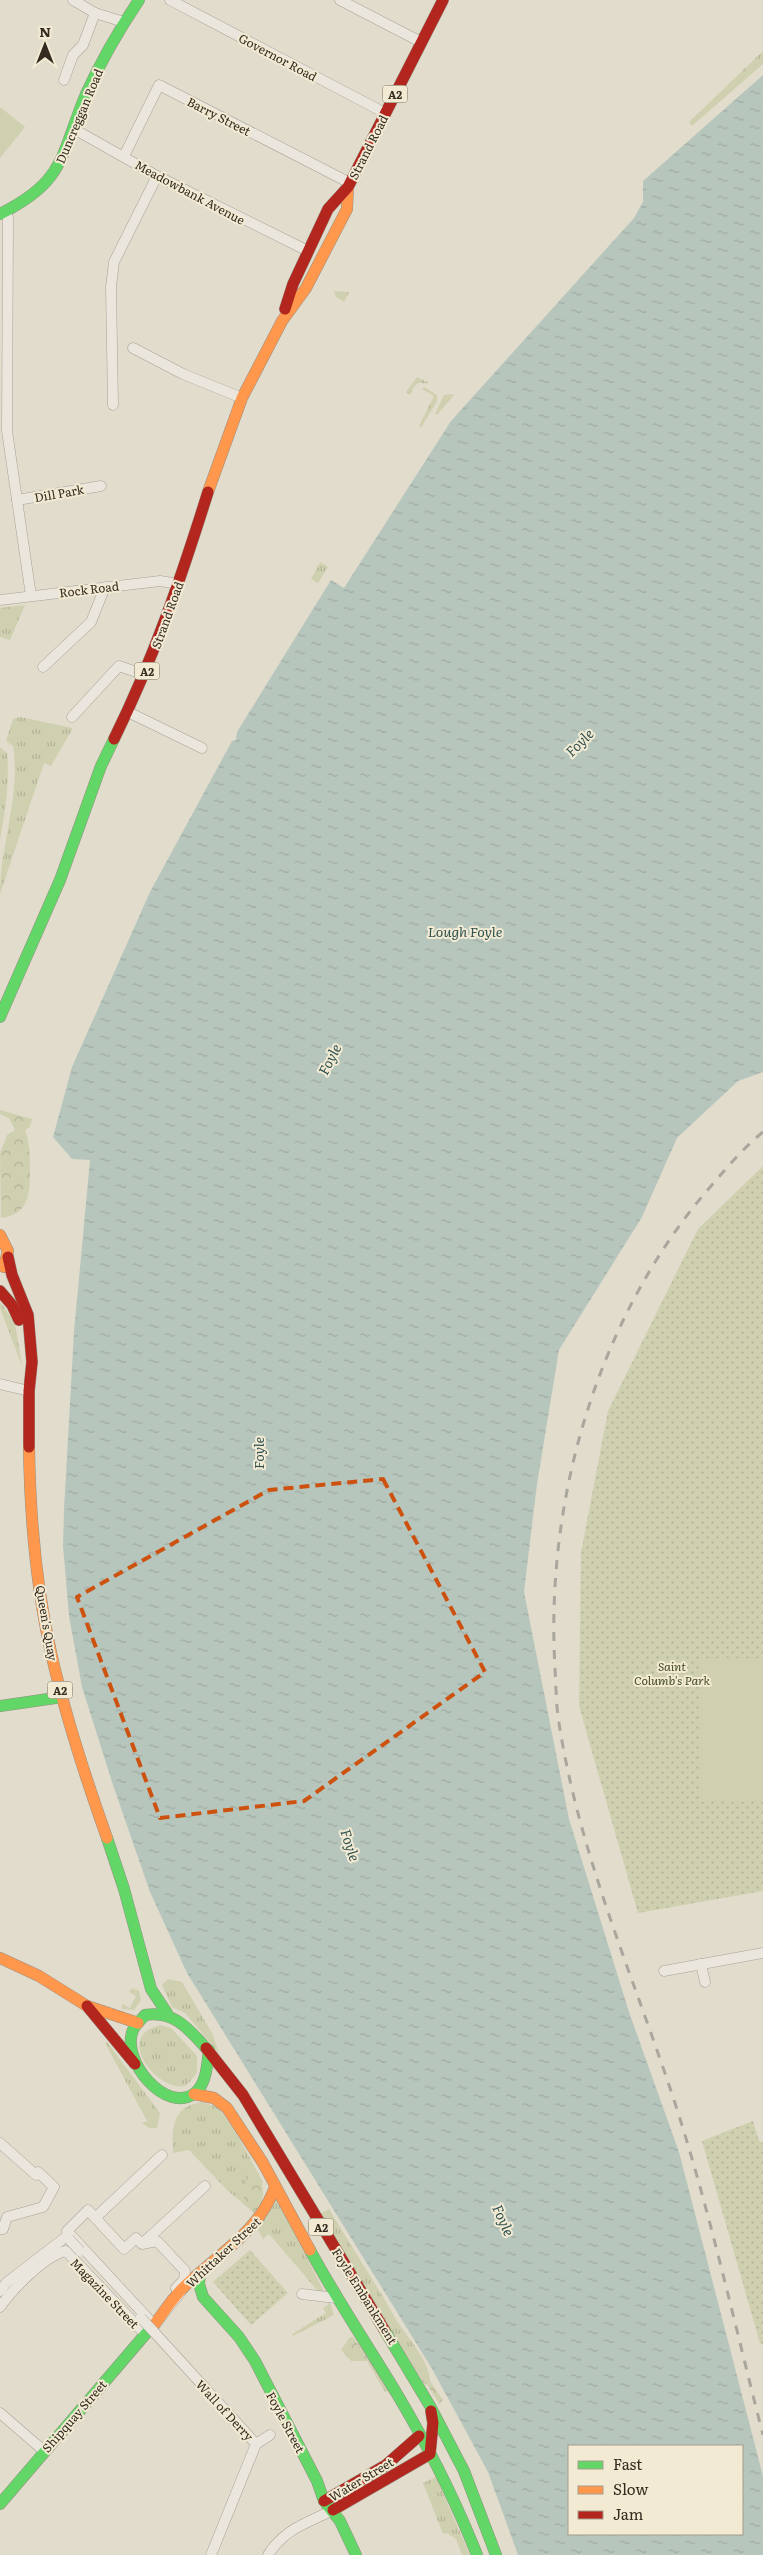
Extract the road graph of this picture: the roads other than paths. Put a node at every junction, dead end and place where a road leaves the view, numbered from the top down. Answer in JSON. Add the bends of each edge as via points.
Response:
{"nodes":[{"id":1,"x":73,"y":0,"type":"edge"},
{"id":2,"x":139,"y":0,"type":"edge"},
{"id":3,"x":170,"y":0,"type":"edge"},
{"id":4,"x":340,"y":0,"type":"edge"},
{"id":5,"x":442,"y":0,"type":"edge"},
{"id":6,"x":95,"y":13,"type":"junction"},
{"id":7,"x":124,"y":22,"type":"junction"},
{"id":8,"x":421,"y":42,"type":"junction"},
{"id":9,"x":64,"y":80,"type":"dead end"},
{"id":10,"x":385,"y":113,"type":"junction"},
{"id":11,"x":74,"y":128,"type":"junction"},
{"id":12,"x":124,"y":156,"type":"junction"},
{"id":13,"x":157,"y":176,"type":"junction"},
{"id":14,"x":349,"y":185,"type":"junction"},
{"id":15,"x":3,"y":213,"type":"edge"},
{"id":16,"x":308,"y":251,"type":"junction"},
{"id":17,"x":282,"y":322,"type":"junction"},
{"id":18,"x":133,"y":348,"type":"dead end"},
{"id":19,"x":3,"y":365,"type":"edge"},
{"id":20,"x":242,"y":398,"type":"junction"},
{"id":21,"x":113,"y":405,"type":"dead end"},
{"id":22,"x":101,"y":486,"type":"dead end"},
{"id":23,"x":17,"y":500,"type":"junction"},
{"id":24,"x":178,"y":584,"type":"junction"},
{"id":25,"x":105,"y":587,"type":"junction"},
{"id":26,"x":31,"y":596,"type":"junction"},
{"id":27,"x":0,"y":600,"type":"edge"},
{"id":28,"x":42,"y":667,"type":"dead end"},
{"id":29,"x":145,"y":675,"type":"junction"},
{"id":30,"x":128,"y":712,"type":"junction"},
{"id":31,"x":72,"y":717,"type":"dead end"},
{"id":32,"x":202,"y":748,"type":"dead end"},
{"id":33,"x":0,"y":1017,"type":"edge"},
{"id":34,"x":0,"y":1235,"type":"edge"},
{"id":35,"x":8,"y":1257,"type":"junction"},
{"id":36,"x":0,"y":1272,"type":"edge"},
{"id":37,"x":0,"y":1291,"type":"edge"},
{"id":38,"x":28,"y":1333,"type":"junction"},
{"id":39,"x":0,"y":1384,"type":"edge"},
{"id":40,"x":29,"y":1391,"type":"junction"},
{"id":41,"x":62,"y":1698,"type":"junction"},
{"id":42,"x":0,"y":1706,"type":"edge"},
{"id":43,"x":763,"y":1953,"type":"edge"},
{"id":44,"x":0,"y":1958,"type":"edge"},
{"id":45,"x":701,"y":1964,"type":"junction"},
{"id":46,"x":664,"y":1971,"type":"dead end"},
{"id":47,"x":705,"y":1982,"type":"dead end"},
{"id":48,"x":151,"y":1989,"type":"junction"},
{"id":49,"x":87,"y":2006,"type":"junction"},
{"id":50,"x":167,"y":2013,"type":"junction"},
{"id":51,"x":141,"y":2020,"type":"junction"},
{"id":52,"x":209,"y":2050,"type":"junction"},
{"id":53,"x":135,"y":2064,"type":"junction"},
{"id":54,"x":194,"y":2094,"type":"junction"},
{"id":55,"x":0,"y":2143,"type":"edge"},
{"id":56,"x":162,"y":2155,"type":"dead end"},
{"id":57,"x":263,"y":2163,"type":"junction"},
{"id":58,"x":275,"y":2186,"type":"junction"},
{"id":59,"x":205,"y":2191,"type":"dead end"},
{"id":60,"x":266,"y":2211,"type":"junction"},
{"id":61,"x":95,"y":2218,"type":"junction"},
{"id":62,"x":0,"y":2229,"type":"edge"},
{"id":63,"x":142,"y":2244,"type":"junction"},
{"id":64,"x":72,"y":2247,"type":"junction"},
{"id":65,"x":200,"y":2273,"type":"junction"},
{"id":66,"x":0,"y":2291,"type":"edge"},
{"id":67,"x":180,"y":2293,"type":"junction"},
{"id":68,"x":302,"y":2294,"type":"dead end"},
{"id":69,"x":203,"y":2297,"type":"junction"},
{"id":70,"x":336,"y":2298,"type":"junction"},
{"id":71,"x":0,"y":2307,"type":"edge"},
{"id":72,"x":150,"y":2330,"type":"junction"},
{"id":73,"x":430,"y":2406,"type":"junction"},
{"id":74,"x":0,"y":2413,"type":"edge"},
{"id":75,"x":270,"y":2435,"type":"dead end"},
{"id":76,"x":419,"y":2436,"type":"junction"},
{"id":77,"x":256,"y":2444,"type":"junction"},
{"id":78,"x":44,"y":2451,"type":"junction"},
{"id":79,"x":430,"y":2454,"type":"junction"},
{"id":80,"x":324,"y":2501,"type":"junction"},
{"id":81,"x":0,"y":2504,"type":"edge"},
{"id":82,"x":333,"y":2510,"type":"junction"},
{"id":83,"x":316,"y":2518,"type":"junction"},
{"id":84,"x":211,"y":2555,"type":"edge"},
{"id":85,"x":268,"y":2555,"type":"edge"},
{"id":86,"x":356,"y":2555,"type":"edge"},
{"id":87,"x":477,"y":2555,"type":"edge"},
{"id":88,"x":496,"y":2555,"type":"edge"}],
"edges":[{"from":1,"to":6,"type":"street"},
{"from":2,"to":7,"type":"main road","name":"Duncreggan Road"},
{"from":3,"to":10,"type":"street","name":"Governor Road"},
{"from":4,"to":8,"type":"street"},
{"from":5,"to":8,"type":"main road","name":"Strand Road","number":"A2"},
{"from":6,"to":7,"type":"street"},
{"from":6,"to":9,"type":"street","via":[[83,45],[74,55]]},
{"from":7,"to":11,"type":"main road","name":"Duncreggan Road","via":[[87,94]]},
{"from":8,"to":10,"type":"main road","name":"Strand Road","number":"A2"},
{"from":10,"to":14,"type":"main road","name":"Strand Road","number":"A2"},
{"from":11,"to":12,"type":"street","name":"Meadowbank Avenue"},
{"from":11,"to":15,"type":"main road","name":"Duncreggan Road","via":[[60,163],[46,184]]},
{"from":12,"to":13,"type":"street","name":"Meadowbank Avenue"},
{"from":12,"to":14,"type":"street","name":"Barry Street","via":[[159,85]]},
{"from":13,"to":16,"type":"street","name":"Meadowbank Avenue"},
{"from":13,"to":21,"type":"street","via":[[114,262],[111,287]]},
{"from":14,"to":16,"type":"main road","name":"Strand Road","number":"A2","via":[[331,204]]},
{"from":14,"to":17,"type":"main road","name":"Strand Road","number":"A2","via":[[348,209],[306,288]]},
{"from":15,"to":19,"type":"street","via":[[8,218]]},
{"from":16,"to":17,"type":"main road","name":"Strand Road","number":"A2","via":[[293,284]]},
{"from":17,"to":20,"type":"main road","name":"Strand Road","number":"A2"},
{"from":18,"to":20,"type":"street","via":[[183,374]]},
{"from":19,"to":23,"type":"street","via":[[7,431]]},
{"from":20,"to":24,"type":"main road","name":"Strand Road","number":"A2"},
{"from":22,"to":23,"type":"street","name":"Dill Park"},
{"from":23,"to":26,"type":"street"},
{"from":24,"to":25,"type":"street","name":"Rock Road","via":[[160,580]]},
{"from":24,"to":29,"type":"main road","name":"Strand Road","number":"A2"},
{"from":25,"to":26,"type":"street","name":"Rock Road"},
{"from":25,"to":28,"type":"street","via":[[91,622]]},
{"from":26,"to":27,"type":"street","name":"Rock Road"},
{"from":29,"to":30,"type":"main road","name":"Strand Road","number":"A2"},
{"from":29,"to":31,"type":"street","via":[[119,666]]},
{"from":30,"to":32,"type":"street"},
{"from":30,"to":33,"type":"main road","name":"Strand Road","number":"A2","via":[[101,766],[60,880]]},
{"from":34,"to":35,"type":"main road","number":"A2","via":[[6,1244]]},
{"from":35,"to":36,"type":"main road"},
{"from":35,"to":38,"type":"main road","name":"Queen's Quay","number":"A2","via":[[28,1315]]},
{"from":37,"to":38,"type":"main road","name":"Queen's Quay","number":"A2"},
{"from":38,"to":40,"type":"main road","name":"Queen's Quay","number":"A2","via":[[32,1362]]},
{"from":39,"to":40,"type":"street"},
{"from":40,"to":41,"type":"main road","name":"Queen's Quay","number":"A2","via":[[30,1506],[43,1608]]},
{"from":41,"to":42,"type":"main road"},
{"from":41,"to":48,"type":"main road","name":"Queen's Quay","number":"A2","via":[[124,1889]]},
{"from":43,"to":45,"type":"street"},
{"from":44,"to":49,"type":"main road","number":"A2","via":[[39,1976]]},
{"from":45,"to":46,"type":"street"},
{"from":45,"to":47,"type":"street"},
{"from":48,"to":50,"type":"main road","name":"Queen's Quay","number":"A2"},
{"from":48,"to":51,"type":"main road","name":"Queen's Quay","number":"A2"},
{"from":49,"to":51,"type":"main road","number":"A2"},
{"from":49,"to":53,"type":"main road","number":"A2"},
{"from":50,"to":51,"type":"main road"},
{"from":50,"to":52,"type":"main road","number":"A2","via":[[187,2027]]},
{"from":51,"to":53,"type":"main road","number":"A2","via":[[133,2029],[129,2043]]},
{"from":52,"to":54,"type":"main road","via":[[208,2077]]},
{"from":52,"to":73,"type":"main road","name":"Foyle Embankment","number":"A2","via":[[243,2095]]},
{"from":53,"to":54,"type":"main road","number":"A2","via":[[161,2093],[183,2097]]},
{"from":54,"to":57,"type":"main road","name":"Foyle Embankment","number":"A2","via":[[214,2098],[227,2108]]},
{"from":55,"to":62,"type":"street","via":[[54,2187],[43,2207],[7,2217],[3,2229]]},
{"from":56,"to":61,"type":"street"},
{"from":57,"to":58,"type":"main road","name":"Foyle Embankment","number":"A2"},
{"from":57,"to":60,"type":"main road","name":"Whittaker Street"},
{"from":58,"to":60,"type":"main road","name":"Whittaker Street"},
{"from":58,"to":70,"type":"main road","name":"Foyle Embankment","number":"A2"},
{"from":59,"to":63,"type":"street"},
{"from":60,"to":65,"type":"main road","name":"Whittaker Street"},
{"from":61,"to":63,"type":"street","via":[[124,2249],[136,2238]]},
{"from":61,"to":72,"type":"street","via":[[88,2210],[67,2231]]},
{"from":63,"to":67,"type":"street","via":[[156,2241],[185,2271],[184,2280],[176,2288]]},
{"from":64,"to":66,"type":"street","via":[[67,2236]]},
{"from":64,"to":71,"type":"street","name":"Magazine Street","via":[[58,2252],[24,2280]]},
{"from":64,"to":72,"type":"street","name":"Magazine Street"},
{"from":64,"to":72,"type":"street","bridge":true},
{"from":65,"to":67,"type":"main road","name":"Whittaker Street"},
{"from":65,"to":69,"type":"main road"},
{"from":67,"to":69,"type":"main road"},
{"from":67,"to":72,"type":"main road","name":"Shipquay Street"},
{"from":68,"to":70,"type":"street"},
{"from":69,"to":80,"type":"main road","name":"Foyle Street","via":[[239,2337],[255,2361],[317,2481]]},
{"from":70,"to":76,"type":"main road","name":"Foyle Embankment","number":"A2","via":[[398,2395]]},
{"from":72,"to":77,"type":"street","name":"Wall of Derry"},
{"from":72,"to":78,"type":"main road","name":"Shipquay Street"},
{"from":73,"to":79,"type":"main road","via":[[433,2423]]},
{"from":73,"to":88,"type":"main road","name":"Foyle Embankment","number":"A2","via":[[464,2471]]},
{"from":74,"to":78,"type":"street"},
{"from":75,"to":77,"type":"street"},
{"from":76,"to":79,"type":"main road","name":"Foyle Embankment","number":"A2"},
{"from":76,"to":80,"type":"main road","name":"Water Street","via":[[405,2452],[382,2469]]},
{"from":77,"to":84,"type":"street","name":"Wall of Derry"},
{"from":78,"to":81,"type":"main road","name":"Shipquay Street"},
{"from":79,"to":82,"type":"main road","name":"Water Street"},
{"from":79,"to":87,"type":"main road","name":"Foyle Embankment","number":"A2","via":[[455,2500]]},
{"from":80,"to":82,"type":"main road","name":"Foyle Street"},
{"from":80,"to":83,"type":"street"},
{"from":82,"to":83,"type":"street"},
{"from":82,"to":86,"type":"main road","name":"Foyle Street"},
{"from":83,"to":85,"type":"street","via":[[286,2532]]}]}
